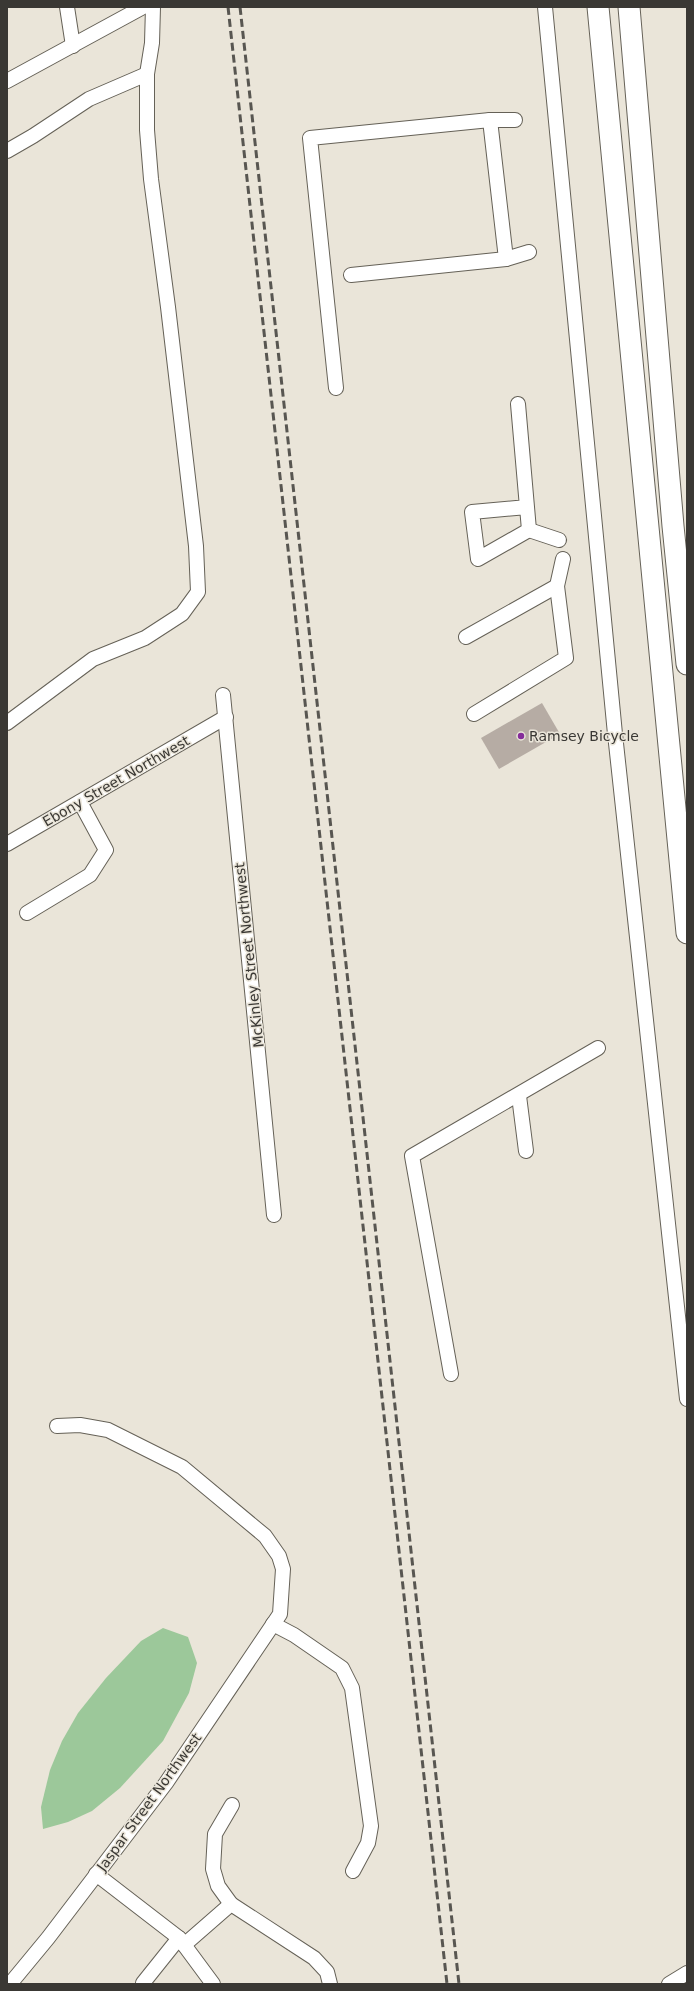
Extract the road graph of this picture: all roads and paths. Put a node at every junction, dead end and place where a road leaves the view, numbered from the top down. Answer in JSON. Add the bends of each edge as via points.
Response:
{"nodes":[{"id":1,"x":67,"y":7,"type":"edge"},
{"id":2,"x":143,"y":7,"type":"edge"},
{"id":3,"x":153,"y":7,"type":"edge"},
{"id":4,"x":545,"y":7,"type":"edge"},
{"id":5,"x":598,"y":7,"type":"edge"},
{"id":6,"x":628,"y":7,"type":"edge"},
{"id":7,"x":73,"y":46,"type":"junction"},
{"id":8,"x":148,"y":74,"type":"junction"},
{"id":9,"x":7,"y":81,"type":"edge"},
{"id":10,"x":490,"y":120,"type":"junction"},
{"id":11,"x":515,"y":120,"type":"dead end"},
{"id":12,"x":7,"y":151,"type":"edge"},
{"id":13,"x":529,"y":252,"type":"dead end"},
{"id":14,"x":506,"y":260,"type":"junction"},
{"id":15,"x":351,"y":275,"type":"dead end"},
{"id":16,"x":336,"y":388,"type":"dead end"},
{"id":17,"x":518,"y":404,"type":"dead end"},
{"id":18,"x":527,"y":507,"type":"junction"},
{"id":19,"x":529,"y":530,"type":"junction"},
{"id":20,"x":559,"y":540,"type":"dead end"},
{"id":21,"x":563,"y":559,"type":"dead end"},
{"id":22,"x":557,"y":586,"type":"junction"},
{"id":23,"x":466,"y":637,"type":"dead end"},
{"id":24,"x":687,"y":664,"type":"edge"},
{"id":25,"x":224,"y":695,"type":"dead end"},
{"id":26,"x":474,"y":714,"type":"dead end"},
{"id":27,"x":226,"y":717,"type":"junction"},
{"id":28,"x":7,"y":723,"type":"edge"},
{"id":29,"x":80,"y":802,"type":"junction"},
{"id":30,"x":8,"y":841,"type":"edge"},
{"id":31,"x":27,"y":913,"type":"dead end"},
{"id":32,"x":687,"y":933,"type":"edge"},
{"id":33,"x":598,"y":1048,"type":"dead end"},
{"id":34,"x":519,"y":1096,"type":"junction"},
{"id":35,"x":526,"y":1151,"type":"dead end"},
{"id":36,"x":274,"y":1215,"type":"dead end"},
{"id":37,"x":451,"y":1374,"type":"dead end"},
{"id":38,"x":687,"y":1399,"type":"edge"},
{"id":39,"x":57,"y":1426,"type":"dead end"},
{"id":40,"x":277,"y":1619,"type":"junction"},
{"id":41,"x":232,"y":1805,"type":"dead end"},
{"id":42,"x":353,"y":1871,"type":"dead end"},
{"id":43,"x":96,"y":1874,"type":"junction"},
{"id":44,"x":231,"y":1904,"type":"junction"},
{"id":45,"x":181,"y":1942,"type":"junction"},
{"id":46,"x":687,"y":1973,"type":"edge"},
{"id":47,"x":10,"y":1984,"type":"edge"},
{"id":48,"x":142,"y":1984,"type":"edge"},
{"id":49,"x":214,"y":1984,"type":"edge"},
{"id":50,"x":330,"y":1984,"type":"edge"},
{"id":51,"x":670,"y":1984,"type":"edge"}],
"edges":[{"from":1,"to":7,"type":"street"},
{"from":2,"to":7,"type":"street"},
{"from":3,"to":8,"type":"street"},
{"from":4,"to":38,"type":"street","via":[[616,742]]},
{"from":5,"to":32,"type":"highway"},
{"from":6,"to":24,"type":"highway"},
{"from":7,"to":9,"type":"street"},
{"from":8,"to":12,"type":"street","via":[[89,99]]},
{"from":8,"to":28,"type":"street","via":[[147,130],[151,179],[196,546],[198,592],[182,614],[145,638],[94,659]]},
{"from":10,"to":11,"type":"street"},
{"from":10,"to":14,"type":"street"},
{"from":10,"to":16,"type":"street","via":[[310,138]]},
{"from":13,"to":14,"type":"street"},
{"from":14,"to":15,"type":"street"},
{"from":17,"to":18,"type":"street"},
{"from":18,"to":19,"type":"street"},
{"from":18,"to":19,"type":"street","via":[[472,512],[478,559]]},
{"from":19,"to":20,"type":"street"},
{"from":21,"to":22,"type":"street"},
{"from":22,"to":23,"type":"street"},
{"from":22,"to":26,"type":"street","via":[[566,658]]},
{"from":25,"to":27,"type":"street","name":"McKinley Street Northwest"},
{"from":27,"to":29,"type":"street","name":"Ebony Street Northwest"},
{"from":27,"to":36,"type":"street","name":"McKinley Street Northwest"},
{"from":29,"to":30,"type":"street","name":"Ebony Street Northwest"},
{"from":29,"to":31,"type":"street","via":[[106,850],[90,875]]},
{"from":33,"to":34,"type":"street"},
{"from":34,"to":35,"type":"street"},
{"from":34,"to":37,"type":"street","via":[[412,1156]]},
{"from":39,"to":40,"type":"street","via":[[80,1424],[108,1430],[182,1467],[265,1536],[279,1556],[283,1569]]},
{"from":40,"to":42,"type":"street","via":[[294,1635],[342,1668],[352,1688],[371,1826],[368,1843]]},
{"from":40,"to":43,"type":"street","name":"Jaspar Street Northwest","via":[[166,1783]]},
{"from":41,"to":44,"type":"street","via":[[215,1834],[213,1869],[218,1886]]},
{"from":43,"to":45,"type":"street"},
{"from":43,"to":47,"type":"street","name":"Jaspar Street Northwest"},
{"from":44,"to":45,"type":"street"},
{"from":44,"to":50,"type":"street","via":[[314,1958],[327,1972]]},
{"from":45,"to":48,"type":"street"},
{"from":45,"to":49,"type":"street"},
{"from":46,"to":51,"type":"street"}]}
